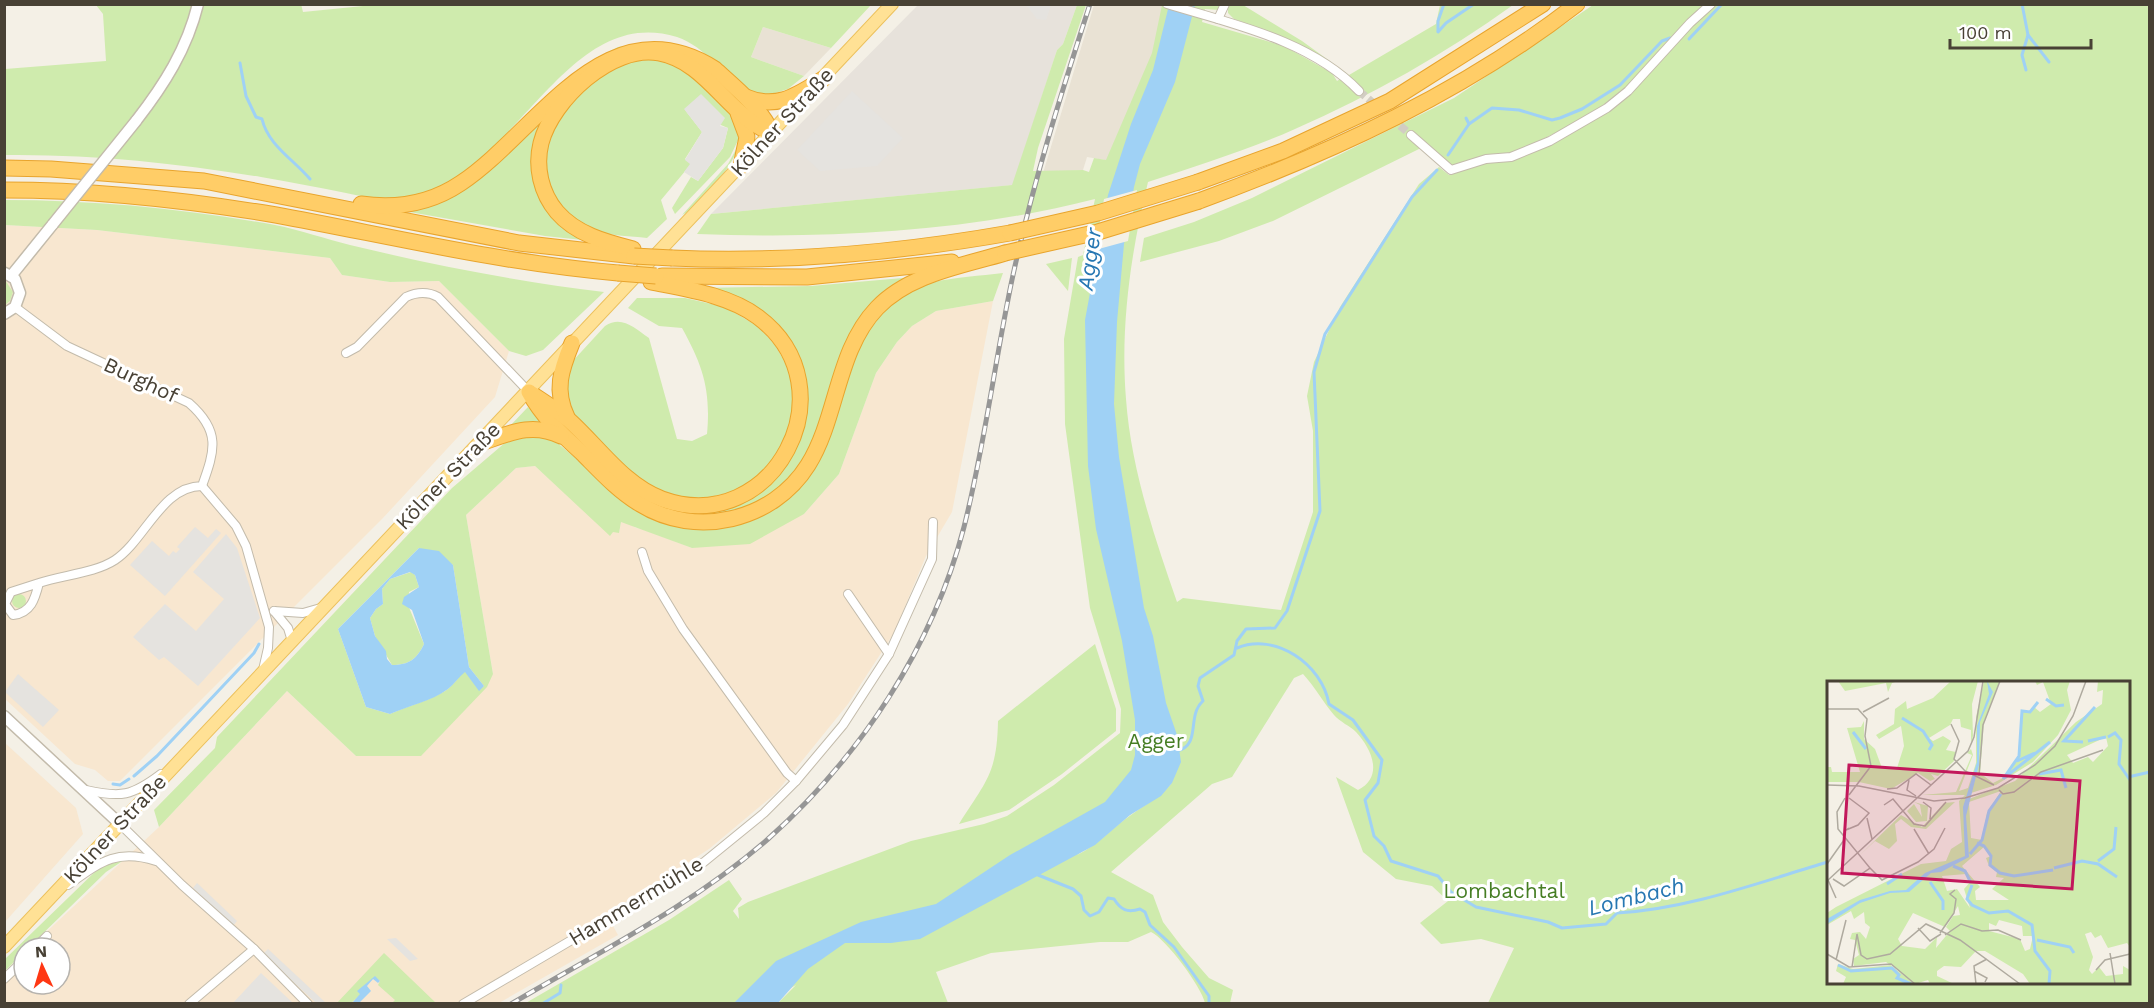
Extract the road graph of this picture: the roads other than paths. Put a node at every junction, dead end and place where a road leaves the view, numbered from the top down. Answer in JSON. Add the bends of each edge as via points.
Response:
{"nodes":[{"id":1,"x":198,"y":4,"type":"edge"},
{"id":2,"x":892,"y":4,"type":"edge"},
{"id":3,"x":1167,"y":4,"type":"edge"},
{"id":4,"x":1225,"y":4,"type":"edge"},
{"id":5,"x":1543,"y":4,"type":"edge"},
{"id":6,"x":1577,"y":4,"type":"edge"},
{"id":7,"x":1712,"y":4,"type":"edge"},
{"id":8,"x":1218,"y":19,"type":"junction"},
{"id":9,"x":823,"y":79,"type":"junction"},
{"id":10,"x":1359,"y":91,"type":"tunnel mouth"},
{"id":11,"x":740,"y":101,"type":"junction"},
{"id":12,"x":772,"y":133,"type":"junction"},
{"id":13,"x":1411,"y":135,"type":"tunnel mouth"},
{"id":14,"x":741,"y":166,"type":"junction"},
{"id":15,"x":4,"y":168,"type":"edge"},
{"id":16,"x":4,"y":190,"type":"edge"},
{"id":17,"x":274,"y":194,"type":"junction"},
{"id":18,"x":636,"y":253,"type":"junction"},
{"id":19,"x":1005,"y":253,"type":"junction"},
{"id":20,"x":8,"y":274,"type":"edge"},
{"id":21,"x":653,"y":279,"type":"junction"},
{"id":22,"x":15,"y":307,"type":"junction"},
{"id":23,"x":4,"y":314,"type":"edge"},
{"id":24,"x":572,"y":344,"type":"junction"},
{"id":25,"x":346,"y":353,"type":"dead end"},
{"id":26,"x":529,"y":392,"type":"junction"},
{"id":27,"x":569,"y":420,"type":"junction"},
{"id":28,"x":567,"y":439,"type":"junction"},
{"id":29,"x":481,"y":442,"type":"junction"},
{"id":30,"x":202,"y":486,"type":"junction"},
{"id":31,"x":933,"y":522,"type":"dead end"},
{"id":32,"x":642,"y":552,"type":"dead end"},
{"id":33,"x":39,"y":583,"type":"dead end"},
{"id":34,"x":848,"y":594,"type":"dead end"},
{"id":35,"x":263,"y":601,"type":"junction"},
{"id":36,"x":324,"y":607,"type":"junction"},
{"id":37,"x":274,"y":611,"type":"junction"},
{"id":38,"x":292,"y":640,"type":"junction"},
{"id":39,"x":889,"y":654,"type":"junction"},
{"id":40,"x":262,"y":673,"type":"junction"},
{"id":41,"x":4,"y":716,"type":"edge"},
{"id":42,"x":181,"y":760,"type":"junction"},
{"id":43,"x":796,"y":781,"type":"junction"},
{"id":44,"x":86,"y":790,"type":"junction"},
{"id":45,"x":121,"y":825,"type":"junction"},
{"id":46,"x":159,"y":862,"type":"junction"},
{"id":47,"x":52,"y":896,"type":"junction"},
{"id":48,"x":4,"y":947,"type":"edge"},
{"id":49,"x":254,"y":950,"type":"junction"},
{"id":50,"x":189,"y":1004,"type":"edge"},
{"id":51,"x":308,"y":1004,"type":"edge"},
{"id":52,"x":463,"y":1004,"type":"edge"}],
"edges":[{"from":1,"to":20,"type":"street","bridge":true,"via":[[188,38],[172,70],[136,121]]},
{"from":2,"to":9,"type":"main road","name":"Kölner Straße"},
{"from":3,"to":8,"type":"street"},
{"from":4,"to":8,"type":"street"},
{"from":5,"to":18,"type":"highway","bridge":true,"via":[[1390,101],[1283,151],[1098,213],[1010,233],[882,253],[808,259],[672,258]]},
{"from":6,"to":19,"type":"highway","bridge":true,"via":[[1536,36],[1401,117],[1264,177],[1098,232]]},
{"from":7,"to":13,"type":"street","via":[[1628,91],[1584,122],[1540,145],[1511,157],[1486,159],[1451,170]]},
{"from":8,"to":10,"type":"street","via":[[1296,48]]},
{"from":9,"to":11,"type":"highway","via":[[780,102]]},
{"from":9,"to":12,"type":"main road","name":"Kölner Straße"},
{"from":11,"to":12,"type":"highway","via":[[765,118]]},
{"from":11,"to":14,"type":"highway","via":[[747,137]]},
{"from":11,"to":17,"type":"highway","via":[[705,60],[683,46],[650,38],[625,40],[580,64],[483,166],[435,197],[388,207]]},
{"from":11,"to":18,"type":"highway","via":[[685,63],[645,52],[623,56],[600,68],[550,122],[541,142],[538,166],[544,190],[556,211],[592,237]]},
{"from":12,"to":14,"type":"main road","name":"Kölner Straße"},
{"from":14,"to":24,"type":"main road","name":"Kölner Straße"},
{"from":15,"to":17,"type":"highway","via":[[204,181]]},
{"from":16,"to":21,"type":"highway","bridge":true,"via":[[99,192],[222,206],[501,259]]},
{"from":17,"to":18,"type":"highway","via":[[519,243]]},
{"from":19,"to":21,"type":"highway","via":[[885,271],[807,277]]},
{"from":19,"to":28,"type":"highway","via":[[920,280],[883,302],[851,348],[808,465],[782,494],[754,512],[732,519],[695,522],[652,511],[618,488]]},
{"from":20,"to":22,"type":"street","via":[[18,283],[20,293]]},
{"from":21,"to":27,"type":"highway","via":[[738,305],[765,322],[784,344],[796,371],[801,400],[787,454],[762,482],[736,497],[699,505],[676,503],[640,488]]},
{"from":22,"to":23,"type":"street"},
{"from":22,"to":30,"type":"street","name":"Burghof","via":[[67,346],[189,403],[202,414],[209,425],[213,452]]},
{"from":24,"to":26,"type":"main road","name":"Kölner Straße"},
{"from":24,"to":27,"type":"highway","via":[[559,388]]},
{"from":25,"to":26,"type":"street","via":[[357,347],[406,297],[426,292],[438,297]]},
{"from":26,"to":27,"type":"highway"},
{"from":26,"to":28,"type":"highway","via":[[540,412]]},
{"from":26,"to":29,"type":"main road","name":"Kölner Straße"},
{"from":28,"to":29,"type":"highway","via":[[549,430],[530,428]]},
{"from":29,"to":36,"type":"main road","name":"Kölner Straße"},
{"from":30,"to":33,"type":"street","via":[[178,491],[114,561]]},
{"from":30,"to":35,"type":"street","via":[[236,526]]},
{"from":31,"to":39,"type":"street","name":"Hammermühle","via":[[932,559]]},
{"from":32,"to":43,"type":"street","via":[[648,571],[683,628]]},
{"from":34,"to":39,"type":"street"},
{"from":35,"to":37,"type":"street"},
{"from":35,"to":40,"type":"street","via":[[270,637]]},
{"from":36,"to":37,"type":"street","via":[[303,614]]},
{"from":36,"to":38,"type":"main road","name":"Kölner Straße"},
{"from":37,"to":38,"type":"street"},
{"from":38,"to":40,"type":"main road","name":"Kölner Straße"},
{"from":39,"to":43,"type":"street","name":"Hammermühle","via":[[843,724]]},
{"from":40,"to":42,"type":"main road","name":"Kölner Straße"},
{"from":41,"to":44,"type":"street"},
{"from":42,"to":44,"type":"street","via":[[143,787],[124,795]]},
{"from":42,"to":45,"type":"main road","name":"Kölner Straße"},
{"from":43,"to":52,"type":"street","name":"Hammermühle","via":[[704,862]]},
{"from":44,"to":45,"type":"street"},
{"from":45,"to":46,"type":"street"},
{"from":45,"to":47,"type":"main road","name":"Kölner Straße"},
{"from":46,"to":47,"type":"street","via":[[140,856],[118,856],[101,862]]},
{"from":46,"to":49,"type":"street"},
{"from":47,"to":48,"type":"main road","name":"Kölner Straße"},
{"from":49,"to":50,"type":"street"},
{"from":49,"to":51,"type":"street"}]}
